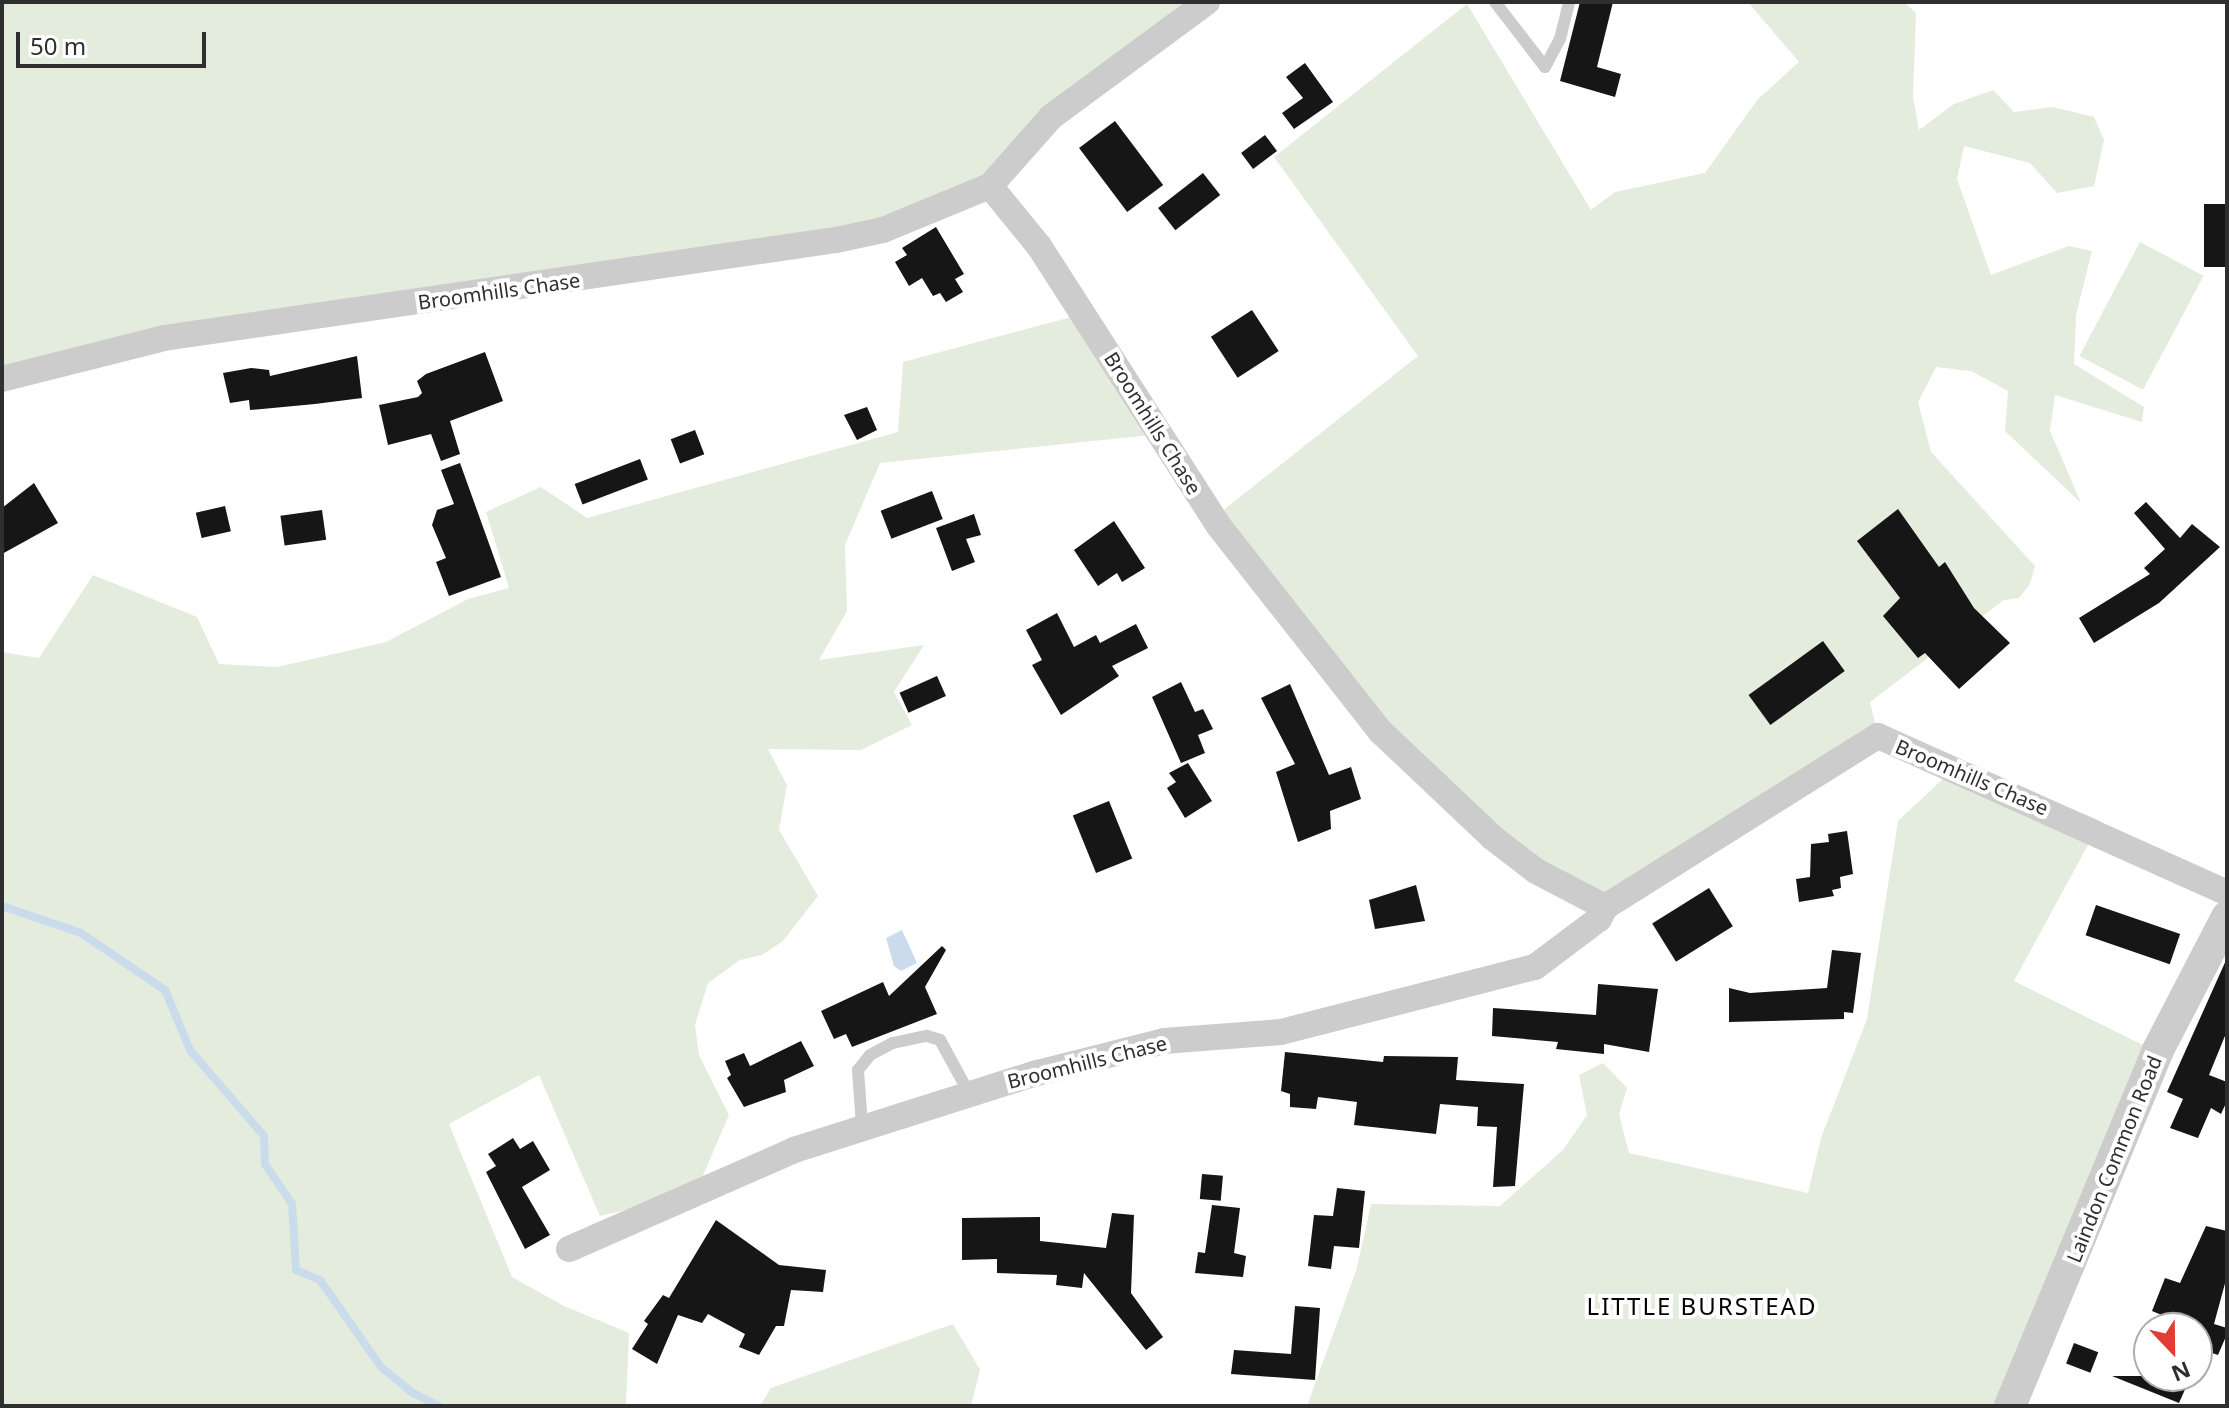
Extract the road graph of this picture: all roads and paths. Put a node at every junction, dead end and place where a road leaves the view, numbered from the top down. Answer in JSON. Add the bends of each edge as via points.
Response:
{"nodes":[{"id":1,"x":1207,"y":2,"type":"edge"},
{"id":2,"x":1495,"y":2,"type":"edge"},
{"id":3,"x":1569,"y":2,"type":"edge"},
{"id":4,"x":990,"y":186,"type":"junction"},
{"id":5,"x":2,"y":379,"type":"edge"},
{"id":6,"x":2227,"y":893,"type":"edge"},
{"id":7,"x":1605,"y":907,"type":"junction"},
{"id":8,"x":2227,"y":917,"type":"edge"},
{"id":9,"x":969,"y":1093,"type":"junction"},
{"id":10,"x":862,"y":1125,"type":"junction"},
{"id":11,"x":569,"y":1249,"type":"dead end"},
{"id":12,"x":2010,"y":1406,"type":"edge"}],
"edges":[{"from":1,"to":4,"type":"street","name":"Broomhills Chase","via":[[1051,117]]},
{"from":2,"to":3,"type":"lane","via":[[1545,67],[1560,39]]},
{"from":4,"to":5,"type":"street","name":"Broomhills Chase","via":[[905,222],[836,240],[164,338]]},
{"from":4,"to":7,"type":"street","name":"Broomhills Chase","via":[[1039,246],[1218,525],[1381,732],[1493,838],[1536,871]]},
{"from":6,"to":7,"type":"street","name":"Broomhills Chase","via":[[1878,736]]},
{"from":7,"to":9,"type":"street","name":"Broomhills Chase","via":[[1599,919],[1535,967],[1281,1032],[1164,1041]]},
{"from":8,"to":12,"type":"street","name":"Laindon Common Road","via":[[2157,1052]]},
{"from":9,"to":10,"type":"street","name":"Broomhills Chase"},
{"from":9,"to":10,"type":"lane","via":[[940,1040],[927,1036],[893,1043],[870,1055],[858,1070]]},
{"from":10,"to":11,"type":"street","name":"Broomhills Chase"}]}
